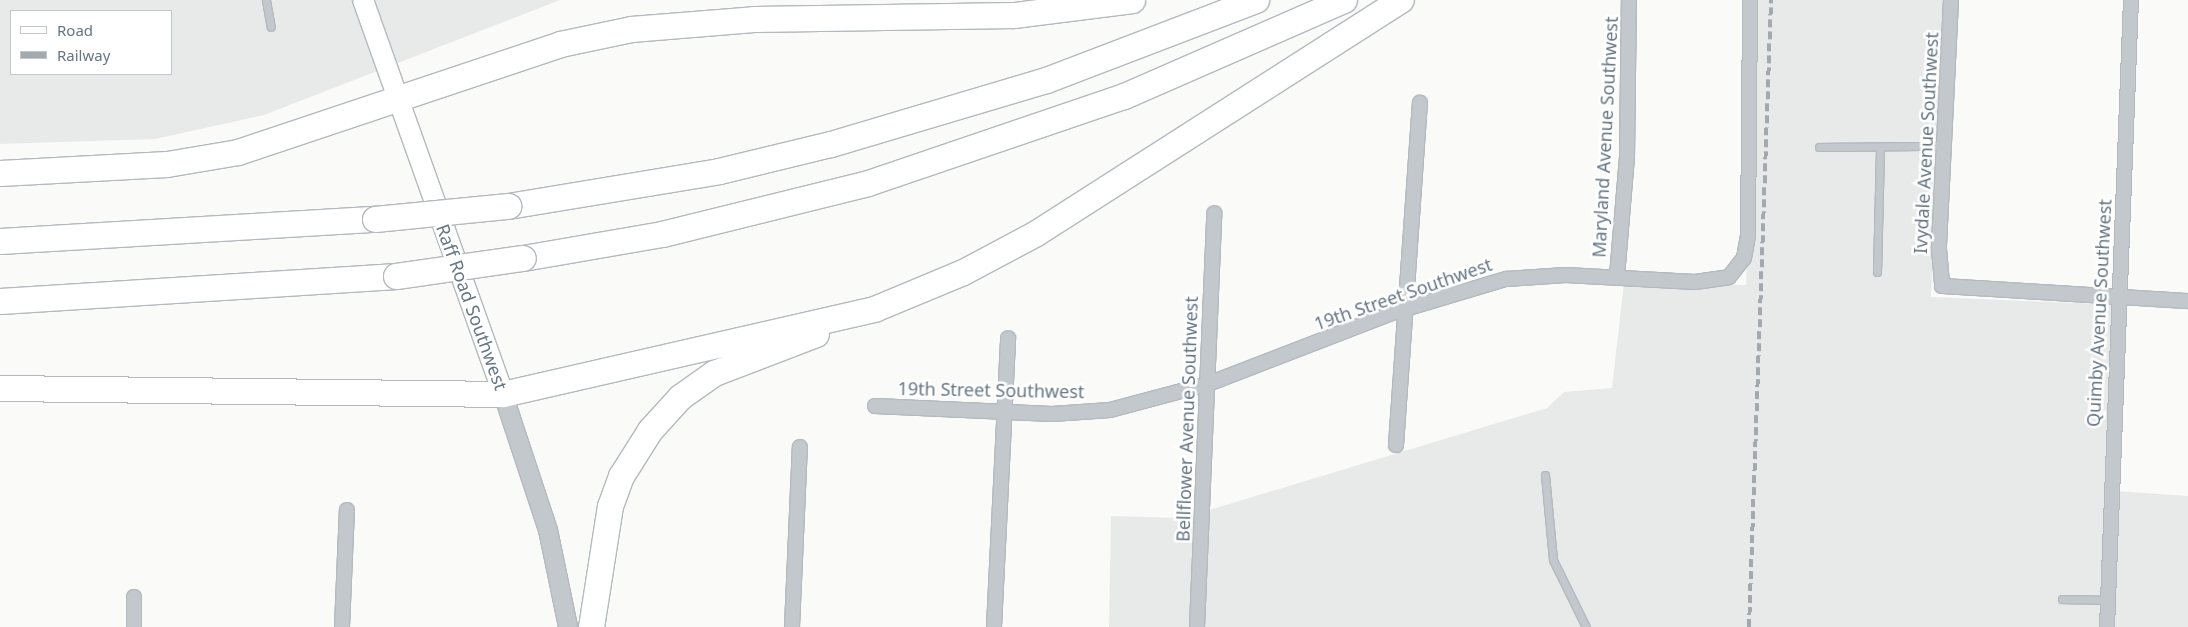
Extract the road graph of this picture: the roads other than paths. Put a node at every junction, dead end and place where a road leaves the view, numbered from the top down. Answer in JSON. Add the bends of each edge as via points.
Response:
{"nodes":[{"id":1,"x":266,"y":0,"type":"edge"},
{"id":2,"x":363,"y":0,"type":"edge"},
{"id":3,"x":1132,"y":0,"type":"edge"},
{"id":4,"x":1256,"y":0,"type":"edge"},
{"id":5,"x":1344,"y":0,"type":"edge"},
{"id":6,"x":1401,"y":0,"type":"edge"},
{"id":7,"x":1630,"y":0,"type":"edge"},
{"id":8,"x":1750,"y":0,"type":"edge"},
{"id":9,"x":1951,"y":0,"type":"edge"},
{"id":10,"x":2131,"y":0,"type":"edge"},
{"id":11,"x":271,"y":27,"type":"dead end"},
{"id":12,"x":397,"y":101,"type":"junction"},
{"id":13,"x":1420,"y":102,"type":"dead end"},
{"id":14,"x":1945,"y":146,"type":"junction"},
{"id":15,"x":1819,"y":147,"type":"dead end"},
{"id":16,"x":1880,"y":150,"type":"junction"},
{"id":17,"x":0,"y":173,"type":"edge"},
{"id":18,"x":1214,"y":214,"type":"dead end"},
{"id":19,"x":0,"y":241,"type":"edge"},
{"id":20,"x":1877,"y":272,"type":"dead end"},
{"id":21,"x":1617,"y":276,"type":"junction"},
{"id":22,"x":2119,"y":299,"type":"junction"},
{"id":23,"x":0,"y":301,"type":"edge"},
{"id":24,"x":2188,"y":301,"type":"edge"},
{"id":25,"x":874,"y":308,"type":"junction"},
{"id":26,"x":1408,"y":308,"type":"junction"},
{"id":27,"x":1008,"y":338,"type":"dead end"},
{"id":28,"x":1208,"y":384,"type":"junction"},
{"id":29,"x":0,"y":388,"type":"edge"},
{"id":30,"x":503,"y":394,"type":"junction"},
{"id":31,"x":876,"y":406,"type":"dead end"},
{"id":32,"x":1003,"y":412,"type":"junction"},
{"id":33,"x":1396,"y":445,"type":"dead end"},
{"id":34,"x":800,"y":447,"type":"dead end"},
{"id":35,"x":1544,"y":475,"type":"dead end"},
{"id":36,"x":347,"y":510,"type":"dead end"},
{"id":37,"x":134,"y":597,"type":"dead end"},
{"id":38,"x":2062,"y":599,"type":"dead end"},
{"id":39,"x":2108,"y":600,"type":"junction"},
{"id":40,"x":567,"y":622,"type":"edge"},
{"id":41,"x":134,"y":627,"type":"edge"},
{"id":42,"x":342,"y":627,"type":"edge"},
{"id":43,"x":591,"y":627,"type":"edge"},
{"id":44,"x":792,"y":627,"type":"edge"},
{"id":45,"x":994,"y":627,"type":"edge"},
{"id":46,"x":1197,"y":627,"type":"edge"},
{"id":47,"x":1586,"y":627,"type":"edge"},
{"id":48,"x":2107,"y":627,"type":"edge"}],
"edges":[{"from":1,"to":11,"type":"lane"},
{"from":2,"to":12,"type":"main road","name":"Raff Road Southwest"},
{"from":3,"to":12,"type":"highway","via":[[1014,15],[754,19],[630,29],[560,44]]},
{"from":4,"to":19,"type":"highway","bridge":true,"via":[[1046,80],[850,138],[719,171],[508,206],[375,219]]},
{"from":5,"to":23,"type":"highway","bridge":true,"via":[[1124,96],[896,174],[746,215],[523,258],[396,276]]},
{"from":6,"to":25,"type":"highway","via":[[1052,224],[963,272]]},
{"from":7,"to":21,"type":"street","name":"Maryland Avenue Southwest","via":[[1628,138]]},
{"from":8,"to":21,"type":"street","name":"19th Street Southwest","via":[[1744,258],[1733,275],[1715,281]]},
{"from":9,"to":14,"type":"street","name":"Ivydale Avenue Southwest"},
{"from":10,"to":22,"type":"street","name":"Quimby Avenue Southwest"},
{"from":12,"to":17,"type":"highway","via":[[272,143],[203,159]]},
{"from":12,"to":30,"type":"main road","name":"Raff Road Southwest"},
{"from":13,"to":26,"type":"street"},
{"from":14,"to":16,"type":"lane"},
{"from":14,"to":22,"type":"street","name":"Ivydale Avenue Southwest","via":[[1939,249],[1942,286]]},
{"from":15,"to":16,"type":"lane"},
{"from":16,"to":20,"type":"lane"},
{"from":18,"to":28,"type":"street","name":"Bellflower Avenue Southwest"},
{"from":21,"to":26,"type":"street","name":"19th Street Southwest","via":[[1506,279]]},
{"from":22,"to":24,"type":"street"},
{"from":22,"to":39,"type":"street","name":"Quimby Avenue Southwest"},
{"from":25,"to":30,"type":"highway"},
{"from":25,"to":43,"type":"highway","via":[[714,373],[665,412],[632,454],[610,506]]},
{"from":26,"to":28,"type":"street","name":"19th Street Southwest"},
{"from":26,"to":33,"type":"street"},
{"from":27,"to":32,"type":"street"},
{"from":28,"to":32,"type":"street","name":"19th Street Southwest","via":[[1110,410]]},
{"from":28,"to":46,"type":"street","name":"Bellflower Avenue Southwest"},
{"from":29,"to":30,"type":"highway"},
{"from":30,"to":40,"type":"street","name":"Raff Road Southwest","via":[[548,530]]},
{"from":31,"to":32,"type":"street","name":"19th Street Southwest"},
{"from":32,"to":45,"type":"street"},
{"from":34,"to":44,"type":"street"},
{"from":35,"to":47,"type":"lane","via":[[1552,560]]},
{"from":36,"to":42,"type":"street"},
{"from":37,"to":41,"type":"street"},
{"from":38,"to":39,"type":"lane"},
{"from":39,"to":48,"type":"street","name":"Quimby Avenue Southwest"}]}
